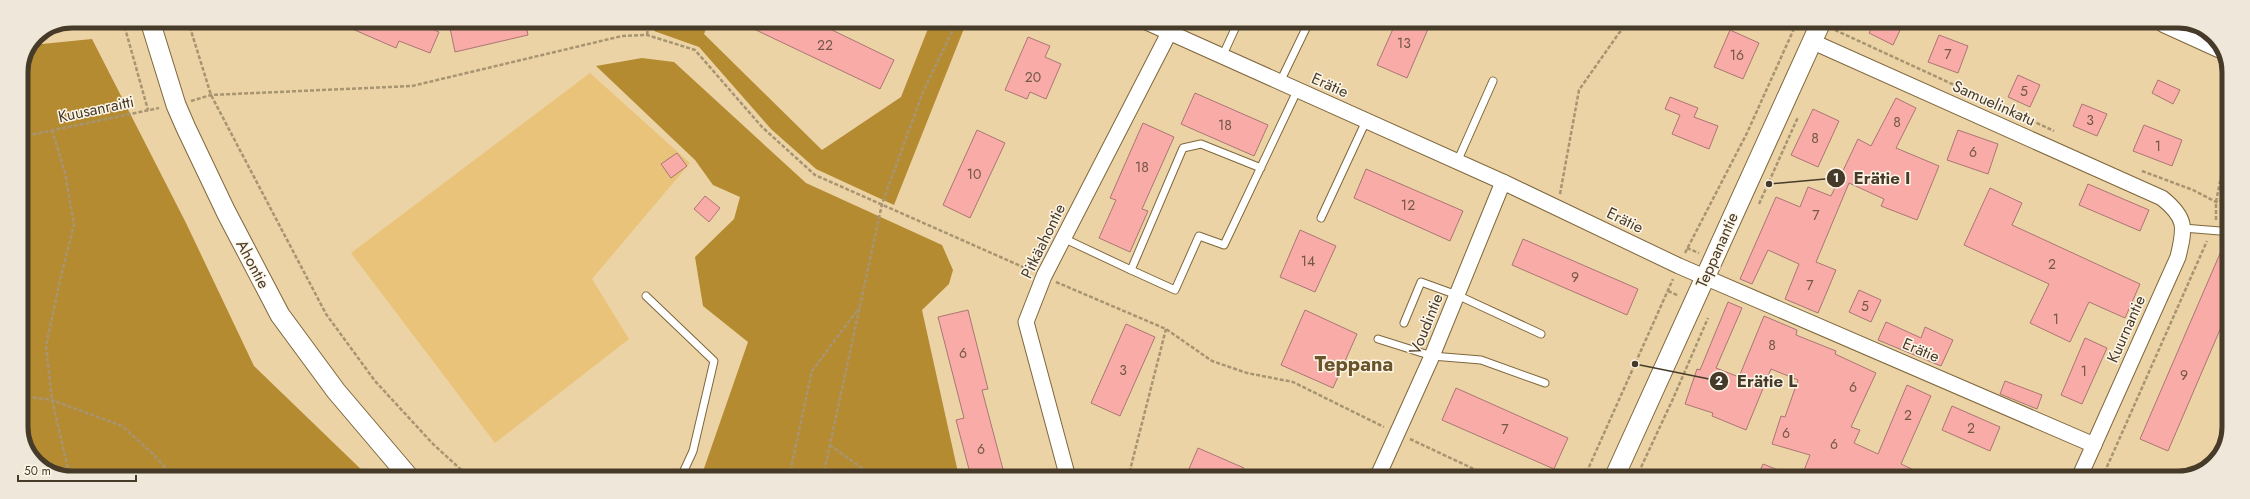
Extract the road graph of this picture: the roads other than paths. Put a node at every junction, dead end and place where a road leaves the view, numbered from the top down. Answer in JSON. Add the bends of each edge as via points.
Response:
{"nodes":[{"id":1,"x":152,"y":28,"type":"edge"},
{"id":2,"x":1158,"y":28,"type":"edge"},
{"id":3,"x":1235,"y":28,"type":"edge"},
{"id":4,"x":1306,"y":28,"type":"edge"},
{"id":5,"x":1825,"y":28,"type":"edge"},
{"id":6,"x":2178,"y":28,"type":"edge"},
{"id":7,"x":1169,"y":33,"type":"junction"},
{"id":8,"x":2211,"y":43,"type":"edge"},
{"id":9,"x":1820,"y":45,"type":"junction"},
{"id":10,"x":1221,"y":57,"type":"junction"},
{"id":11,"x":1493,"y":82,"type":"dead end"},
{"id":12,"x":1280,"y":83,"type":"junction"},
{"id":13,"x":1298,"y":90,"type":"junction"},
{"id":14,"x":1366,"y":121,"type":"junction"},
{"id":15,"x":1457,"y":162,"type":"junction"},
{"id":16,"x":1261,"y":168,"type":"junction"},
{"id":17,"x":1503,"y":182,"type":"junction"},
{"id":18,"x":1321,"y":218,"type":"dead end"},
{"id":19,"x":2183,"y":228,"type":"junction"},
{"id":20,"x":2220,"y":231,"type":"dead end"},
{"id":21,"x":1063,"y":238,"type":"junction"},
{"id":22,"x":1131,"y":270,"type":"junction"},
{"id":23,"x":1705,"y":277,"type":"junction"},
{"id":24,"x":1457,"y":295,"type":"junction"},
{"id":25,"x":646,"y":296,"type":"dead end"},
{"id":26,"x":1404,"y":322,"type":"dead end"},
{"id":27,"x":1541,"y":334,"type":"dead end"},
{"id":28,"x":1378,"y":339,"type":"dead end"},
{"id":29,"x":1432,"y":356,"type":"junction"},
{"id":30,"x":1545,"y":383,"type":"dead end"},
{"id":31,"x":2094,"y":445,"type":"junction"},
{"id":32,"x":404,"y":471,"type":"edge"},
{"id":33,"x":684,"y":471,"type":"edge"},
{"id":34,"x":1066,"y":471,"type":"edge"},
{"id":35,"x":1380,"y":471,"type":"edge"},
{"id":36,"x":1617,"y":471,"type":"edge"},
{"id":37,"x":2082,"y":471,"type":"edge"}],
"edges":[{"from":1,"to":32,"type":"street","name":"Ahontie","via":[[176,104],[226,212],[280,315],[336,391]]},
{"from":2,"to":7,"type":"street","name":"Erätie"},
{"from":3,"to":10,"type":"lane"},
{"from":4,"to":12,"type":"lane"},
{"from":5,"to":9,"type":"street","name":"Teppanantie"},
{"from":6,"to":8,"type":"main road"},
{"from":7,"to":10,"type":"street","name":"Erätie"},
{"from":7,"to":21,"type":"street","name":"Pitkäahontie"},
{"from":9,"to":19,"type":"street","name":"Samuelinkatu","via":[[2162,198],[2183,220]]},
{"from":9,"to":23,"type":"street","name":"Teppanantie"},
{"from":10,"to":12,"type":"street","name":"Erätie"},
{"from":11,"to":15,"type":"lane"},
{"from":12,"to":13,"type":"street","name":"Erätie"},
{"from":13,"to":14,"type":"street","name":"Erätie"},
{"from":13,"to":16,"type":"lane"},
{"from":14,"to":15,"type":"street","name":"Erätie"},
{"from":14,"to":18,"type":"lane"},
{"from":15,"to":17,"type":"street","name":"Erätie"},
{"from":16,"to":22,"type":"lane","via":[[1201,144],[1183,148]]},
{"from":16,"to":22,"type":"lane","via":[[1224,245],[1199,236],[1175,290]]},
{"from":17,"to":23,"type":"street","name":"Erätie"},
{"from":17,"to":24,"type":"street","name":"Voudintie"},
{"from":19,"to":20,"type":"lane"},
{"from":19,"to":31,"type":"street","name":"Kuurnantie","via":[[2178,257]]},
{"from":21,"to":22,"type":"lane"},
{"from":21,"to":34,"type":"street","name":"Pitkäahontie","via":[[1044,276],[1026,322]]},
{"from":23,"to":31,"type":"street","name":"Erätie"},
{"from":23,"to":36,"type":"street","name":"Teppanantie"},
{"from":24,"to":26,"type":"lane","via":[[1421,282]]},
{"from":24,"to":27,"type":"lane"},
{"from":24,"to":29,"type":"street","name":"Voudintie"},
{"from":25,"to":33,"type":"lane","via":[[714,360],[693,451]]},
{"from":28,"to":29,"type":"lane"},
{"from":29,"to":30,"type":"lane","via":[[1481,360]]},
{"from":29,"to":35,"type":"street","name":"Voudintie"},
{"from":31,"to":37,"type":"street","name":"Kuurnantie"}]}
